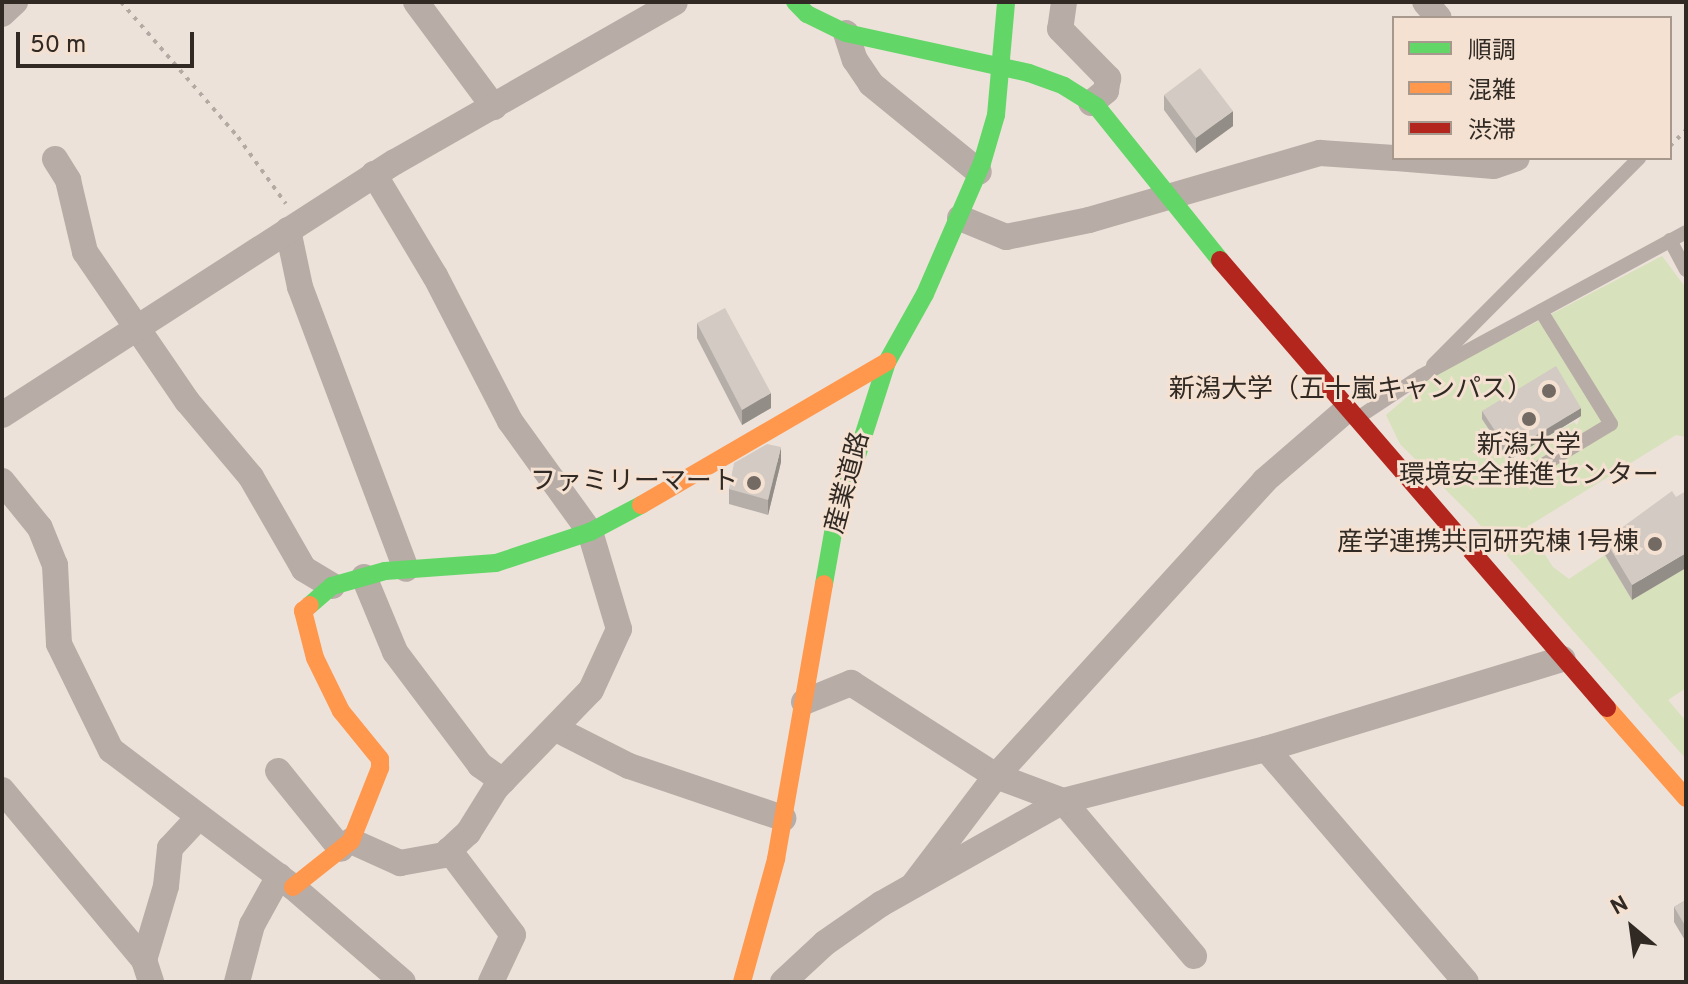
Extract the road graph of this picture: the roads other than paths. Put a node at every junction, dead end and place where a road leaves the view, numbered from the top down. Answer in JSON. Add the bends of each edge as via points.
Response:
{"nodes":[{"id":1,"x":15,"y":2,"type":"edge"},
{"id":2,"x":416,"y":2,"type":"edge"},
{"id":3,"x":675,"y":2,"type":"edge"},
{"id":4,"x":795,"y":2,"type":"edge"},
{"id":5,"x":1006,"y":2,"type":"edge"},
{"id":6,"x":1064,"y":2,"type":"edge"},
{"id":7,"x":2,"y":14,"type":"edge"},
{"id":8,"x":846,"y":33,"type":"junction"},
{"id":9,"x":1002,"y":65,"type":"junction"},
{"id":10,"x":1091,"y":103,"type":"junction"},
{"id":11,"x":494,"y":107,"type":"junction"},
{"id":12,"x":1392,"y":158,"type":"edge"},
{"id":13,"x":55,"y":159,"type":"dead end"},
{"id":14,"x":1420,"y":160,"type":"edge"},
{"id":15,"x":1511,"y":160,"type":"edge"},
{"id":16,"x":1637,"y":160,"type":"edge"},
{"id":17,"x":979,"y":172,"type":"junction"},
{"id":18,"x":374,"y":174,"type":"junction"},
{"id":19,"x":1167,"y":195,"type":"junction"},
{"id":20,"x":960,"y":218,"type":"junction"},
{"id":21,"x":294,"y":226,"type":"junction"},
{"id":22,"x":1686,"y":232,"type":"edge"},
{"id":23,"x":1670,"y":240,"type":"junction"},
{"id":24,"x":1686,"y":270,"type":"edge"},
{"id":25,"x":1541,"y":311,"type":"junction"},
{"id":26,"x":137,"y":327,"type":"junction"},
{"id":27,"x":887,"y":362,"type":"junction"},
{"id":28,"x":1421,"y":376,"type":"junction"},
{"id":29,"x":2,"y":415,"type":"edge"},
{"id":30,"x":1349,"y":416,"type":"junction"},
{"id":31,"x":1533,"y":471,"type":"dead end"},
{"id":32,"x":2,"y":481,"type":"edge"},
{"id":33,"x":590,"y":532,"type":"junction"},
{"id":34,"x":406,"y":569,"type":"junction"},
{"id":35,"x":364,"y":577,"type":"junction"},
{"id":36,"x":332,"y":586,"type":"junction"},
{"id":37,"x":1563,"y":659,"type":"junction"},
{"id":38,"x":804,"y":702,"type":"junction"},
{"id":39,"x":556,"y":729,"type":"junction"},
{"id":40,"x":1266,"y":749,"type":"junction"},
{"id":41,"x":278,"y":771,"type":"dead end"},
{"id":42,"x":996,"y":776,"type":"junction"},
{"id":43,"x":503,"y":781,"type":"junction"},
{"id":44,"x":2,"y":790,"type":"edge"},
{"id":45,"x":1686,"y":798,"type":"edge"},
{"id":46,"x":1063,"y":801,"type":"junction"},
{"id":47,"x":783,"y":818,"type":"junction"},
{"id":48,"x":197,"y":819,"type":"junction"},
{"id":49,"x":346,"y":845,"type":"junction"},
{"id":50,"x":449,"y":850,"type":"junction"},
{"id":51,"x":286,"y":882,"type":"junction"},
{"id":52,"x":914,"y":884,"type":"junction"},
{"id":53,"x":1194,"y":956,"type":"dead end"},
{"id":54,"x":148,"y":971,"type":"edge"},
{"id":55,"x":1461,"y":981,"type":"edge"},
{"id":56,"x":237,"y":982,"type":"edge"},
{"id":57,"x":403,"y":982,"type":"edge"},
{"id":58,"x":491,"y":982,"type":"edge"},
{"id":59,"x":742,"y":982,"type":"edge"},
{"id":60,"x":783,"y":982,"type":"edge"}],
"edges":[{"from":1,"to":7,"type":"street"},
{"from":2,"to":11,"type":"street"},
{"from":3,"to":11,"type":"street"},
{"from":4,"to":8,"type":"street","via":[[807,14]]},
{"from":5,"to":9,"type":"street","name":"産業道路"},
{"from":6,"to":10,"type":"street","via":[[1060,29],[1108,78],[1106,91]]},
{"from":8,"to":9,"type":"street"},
{"from":8,"to":17,"type":"street","via":[[871,84]]},
{"from":9,"to":10,"type":"street","via":[[1064,86]]},
{"from":9,"to":17,"type":"street","name":"産業道路","via":[[996,115]]},
{"from":10,"to":19,"type":"street","via":[[1111,120]]},
{"from":11,"to":18,"type":"street"},
{"from":12,"to":19,"type":"street","via":[[1320,153]]},
{"from":13,"to":26,"type":"street","via":[[68,180],[85,252]]},
{"from":14,"to":15,"type":"street","via":[[1494,166]]},
{"from":16,"to":28,"type":"lane"},
{"from":17,"to":20,"type":"street","name":"産業道路"},
{"from":18,"to":21,"type":"street"},
{"from":18,"to":33,"type":"street","via":[[435,276],[510,421]]},
{"from":19,"to":20,"type":"street","via":[[1089,220],[1006,237]]},
{"from":19,"to":30,"type":"street"},
{"from":20,"to":27,"type":"street","name":"産業道路"},
{"from":21,"to":26,"type":"street"},
{"from":21,"to":34,"type":"street","via":[[300,287]]},
{"from":22,"to":23,"type":"lane"},
{"from":23,"to":24,"type":"lane"},
{"from":23,"to":25,"type":"lane"},
{"from":25,"to":28,"type":"lane"},
{"from":25,"to":31,"type":"lane","via":[[1611,424]]},
{"from":26,"to":29,"type":"street"},
{"from":26,"to":36,"type":"street","via":[[211,434],[251,477],[304,569]]},
{"from":27,"to":33,"type":"street","via":[[747,447]]},
{"from":27,"to":38,"type":"street","name":"産業道路","via":[[834,527]]},
{"from":28,"to":30,"type":"lane"},
{"from":30,"to":37,"type":"street"},
{"from":30,"to":42,"type":"street","via":[[1264,481]]},
{"from":32,"to":48,"type":"street","via":[[40,528],[55,565],[59,644],[111,750]]},
{"from":33,"to":34,"type":"street","via":[[496,563]]},
{"from":33,"to":39,"type":"street","via":[[619,629],[591,690]]},
{"from":34,"to":35,"type":"street"},
{"from":35,"to":36,"type":"street"},
{"from":35,"to":43,"type":"street","via":[[395,652],[480,765]]},
{"from":36,"to":49,"type":"street","via":[[303,611],[303,623],[341,711],[380,759]]},
{"from":37,"to":40,"type":"street"},
{"from":37,"to":45,"type":"street"},
{"from":38,"to":42,"type":"street","via":[[851,683]]},
{"from":38,"to":47,"type":"street","name":"産業道路"},
{"from":39,"to":43,"type":"street"},
{"from":39,"to":47,"type":"street","via":[[629,766]]},
{"from":40,"to":46,"type":"street"},
{"from":40,"to":55,"type":"street"},
{"from":41,"to":49,"type":"street"},
{"from":42,"to":46,"type":"street"},
{"from":42,"to":52,"type":"street"},
{"from":43,"to":50,"type":"street","via":[[468,833]]},
{"from":44,"to":54,"type":"street"},
{"from":46,"to":52,"type":"street"},
{"from":46,"to":53,"type":"street"},
{"from":47,"to":59,"type":"street","name":"産業道路"},
{"from":48,"to":51,"type":"street"},
{"from":48,"to":54,"type":"street","via":[[170,848]]},
{"from":49,"to":50,"type":"street","via":[[400,863],[421,863]]},
{"from":49,"to":51,"type":"street"},
{"from":50,"to":58,"type":"street","via":[[513,935]]},
{"from":51,"to":56,"type":"street","via":[[252,925]]},
{"from":51,"to":57,"type":"street"},
{"from":52,"to":60,"type":"street","via":[[825,943]]}]}
